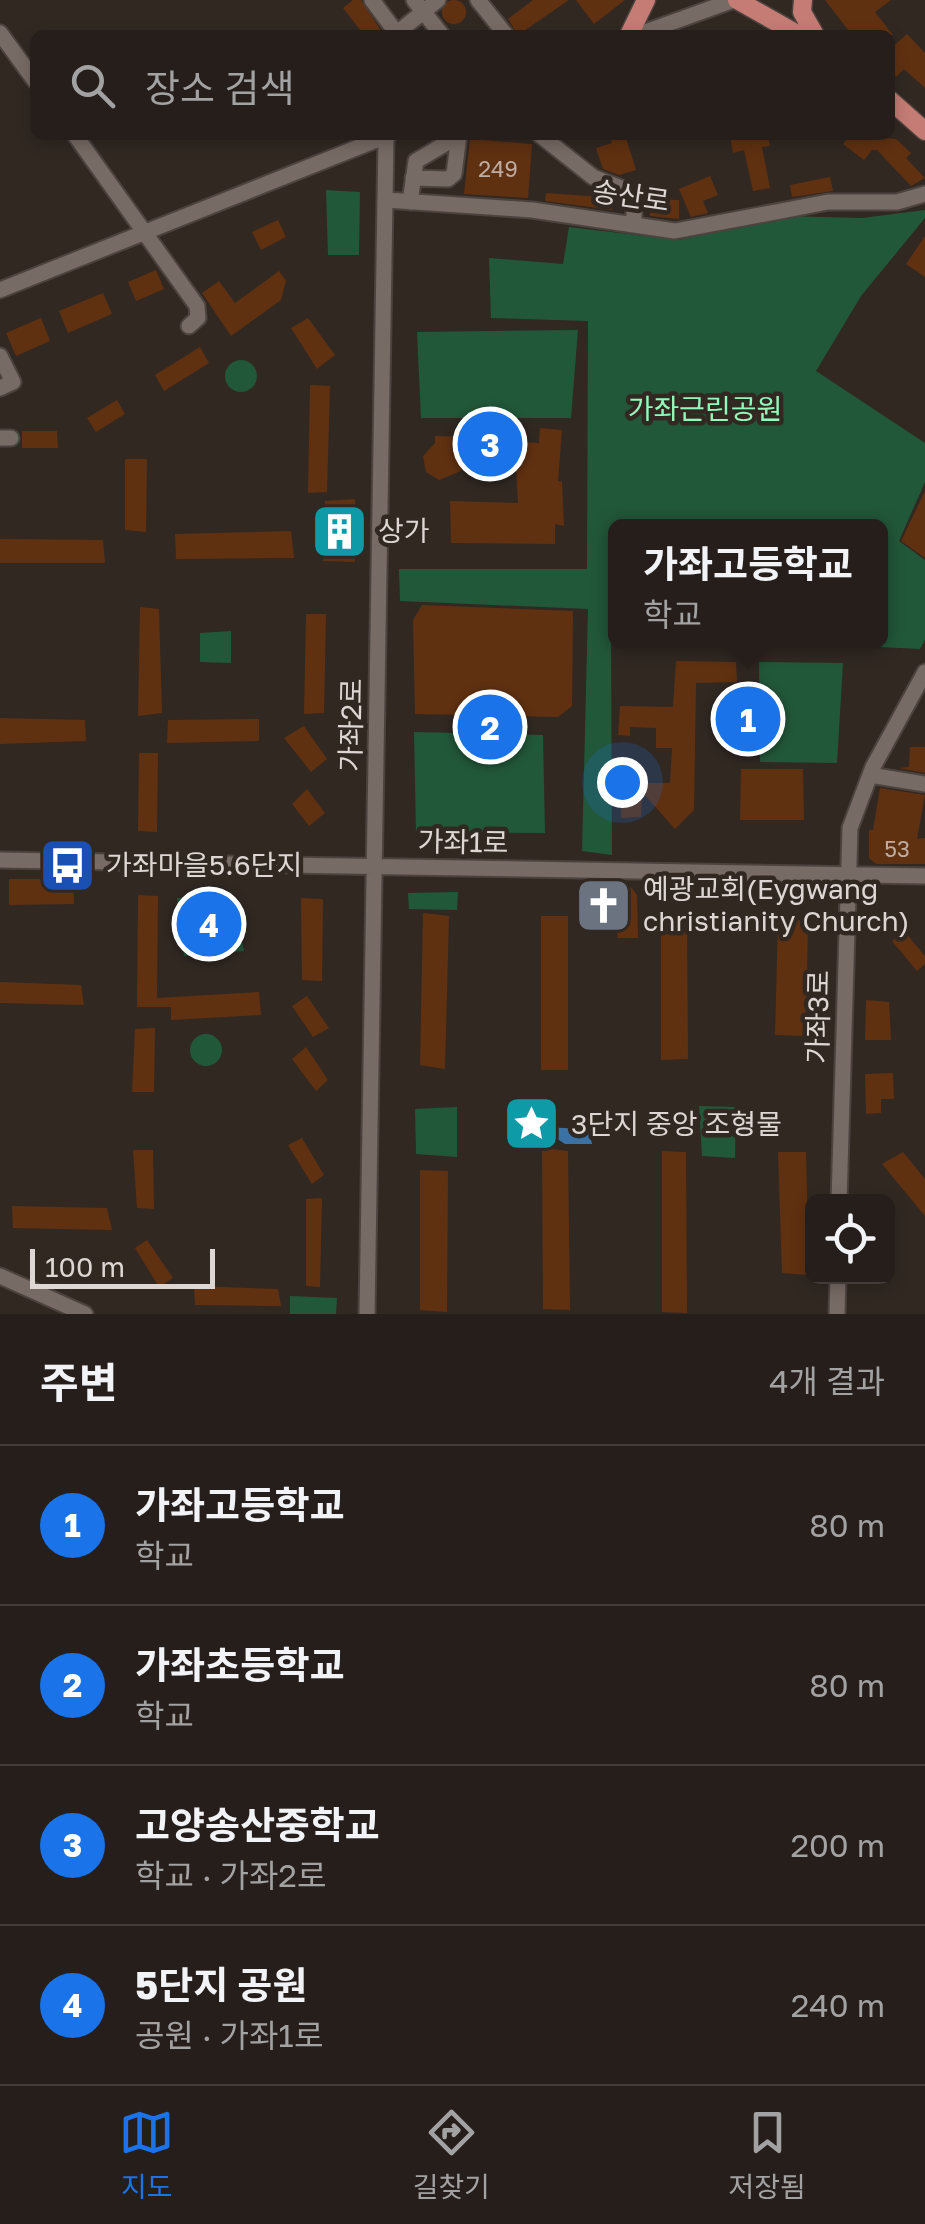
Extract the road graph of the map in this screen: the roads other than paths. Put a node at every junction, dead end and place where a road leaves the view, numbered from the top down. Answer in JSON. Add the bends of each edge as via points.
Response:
{"nodes":[{"id":1,"x":372,"y":0,"type":"edge"},
{"id":2,"x":438,"y":0,"type":"edge"},
{"id":3,"x":478,"y":0,"type":"edge"},
{"id":4,"x":646,"y":0,"type":"edge"},
{"id":5,"x":735,"y":0,"type":"edge"},
{"id":6,"x":803,"y":0,"type":"edge"},
{"id":7,"x":419,"y":6,"type":"edge"},
{"id":8,"x":395,"y":30,"type":"edge"},
{"id":9,"x":401,"y":30,"type":"edge"},
{"id":10,"x":438,"y":30,"type":"edge"},
{"id":11,"x":502,"y":30,"type":"edge"},
{"id":12,"x":631,"y":30,"type":"edge"},
{"id":13,"x":651,"y":30,"type":"edge"},
{"id":14,"x":790,"y":30,"type":"edge"},
{"id":15,"x":813,"y":30,"type":"edge"},
{"id":16,"x":0,"y":33,"type":"edge"},
{"id":17,"x":30,"y":74,"type":"edge"},
{"id":18,"x":895,"y":104,"type":"edge"},
{"id":19,"x":925,"y":131,"type":"edge"},
{"id":20,"x":79,"y":140,"type":"edge"},
{"id":21,"x":377,"y":140,"type":"edge"},
{"id":22,"x":387,"y":140,"type":"edge"},
{"id":23,"x":452,"y":140,"type":"edge"},
{"id":24,"x":459,"y":140,"type":"edge"},
{"id":25,"x":546,"y":140,"type":"edge"},
{"id":26,"x":413,"y":178,"type":"junction"},
{"id":27,"x":925,"y":194,"type":"edge"},
{"id":28,"x":386,"y":200,"type":"junction"},
{"id":29,"x":410,"y":202,"type":"junction"},
{"id":30,"x":634,"y":225,"type":"junction"},
{"id":31,"x":146,"y":232,"type":"junction"},
{"id":32,"x":0,"y":290,"type":"edge"},
{"id":33,"x":188,"y":326,"type":"dead end"},
{"id":34,"x":0,"y":356,"type":"edge"},
{"id":35,"x":0,"y":388,"type":"edge"},
{"id":36,"x":925,"y":672,"type":"edge"},
{"id":37,"x":870,"y":774,"type":"junction"},
{"id":38,"x":925,"y":784,"type":"edge"},
{"id":39,"x":0,"y":860,"type":"edge"},
{"id":40,"x":374,"y":866,"type":"junction"},
{"id":41,"x":847,"y":876,"type":"junction"},
{"id":42,"x":925,"y":876,"type":"edge"},
{"id":43,"x":839,"y":1194,"type":"edge"},
{"id":44,"x":0,"y":1276,"type":"edge"},
{"id":45,"x":838,"y":1284,"type":"edge"},
{"id":46,"x":85,"y":1314,"type":"edge"},
{"id":47,"x":367,"y":1314,"type":"edge"},
{"id":48,"x":837,"y":1314,"type":"edge"}],
"edges":[{"from":1,"to":8,"type":"street"},
{"from":2,"to":7,"type":"street"},
{"from":3,"to":11,"type":"street"},
{"from":4,"to":12,"type":"main road"},
{"from":5,"to":13,"type":"street"},
{"from":5,"to":14,"type":"main road"},
{"from":6,"to":15,"type":"main road"},
{"from":7,"to":9,"type":"street"},
{"from":7,"to":10,"type":"street"},
{"from":16,"to":17,"type":"street"},
{"from":18,"to":19,"type":"main road"},
{"from":20,"to":31,"type":"street"},
{"from":21,"to":31,"type":"street"},
{"from":22,"to":28,"type":"street","name":"가좌2로"},
{"from":23,"to":26,"type":"street","via":[[416,161]]},
{"from":24,"to":26,"type":"street","via":[[448,179]]},
{"from":25,"to":30,"type":"street","via":[[593,178],[637,187]]},
{"from":26,"to":29,"type":"street"},
{"from":27,"to":30,"type":"street","name":"송산로","via":[[897,202],[828,202],[675,231]]},
{"from":28,"to":29,"type":"street","name":"송산로"},
{"from":28,"to":40,"type":"street","name":"가좌2로"},
{"from":29,"to":30,"type":"street","name":"송산로"},
{"from":31,"to":32,"type":"street"},
{"from":31,"to":33,"type":"street","via":[[197,306],[198,318]]},
{"from":34,"to":35,"type":"street","via":[[13,382]]},
{"from":36,"to":37,"type":"street","name":"가좌3로"},
{"from":37,"to":38,"type":"street"},
{"from":37,"to":41,"type":"street","name":"가좌3로","via":[[850,828]]},
{"from":39,"to":40,"type":"street","name":"가좌1로"},
{"from":40,"to":41,"type":"street","name":"가좌1로"},
{"from":40,"to":47,"type":"street","name":"가좌2로"},
{"from":41,"to":42,"type":"street","name":"가좌1로"},
{"from":41,"to":43,"type":"street","name":"가좌3로"},
{"from":44,"to":46,"type":"street"},
{"from":45,"to":48,"type":"street"}]}
